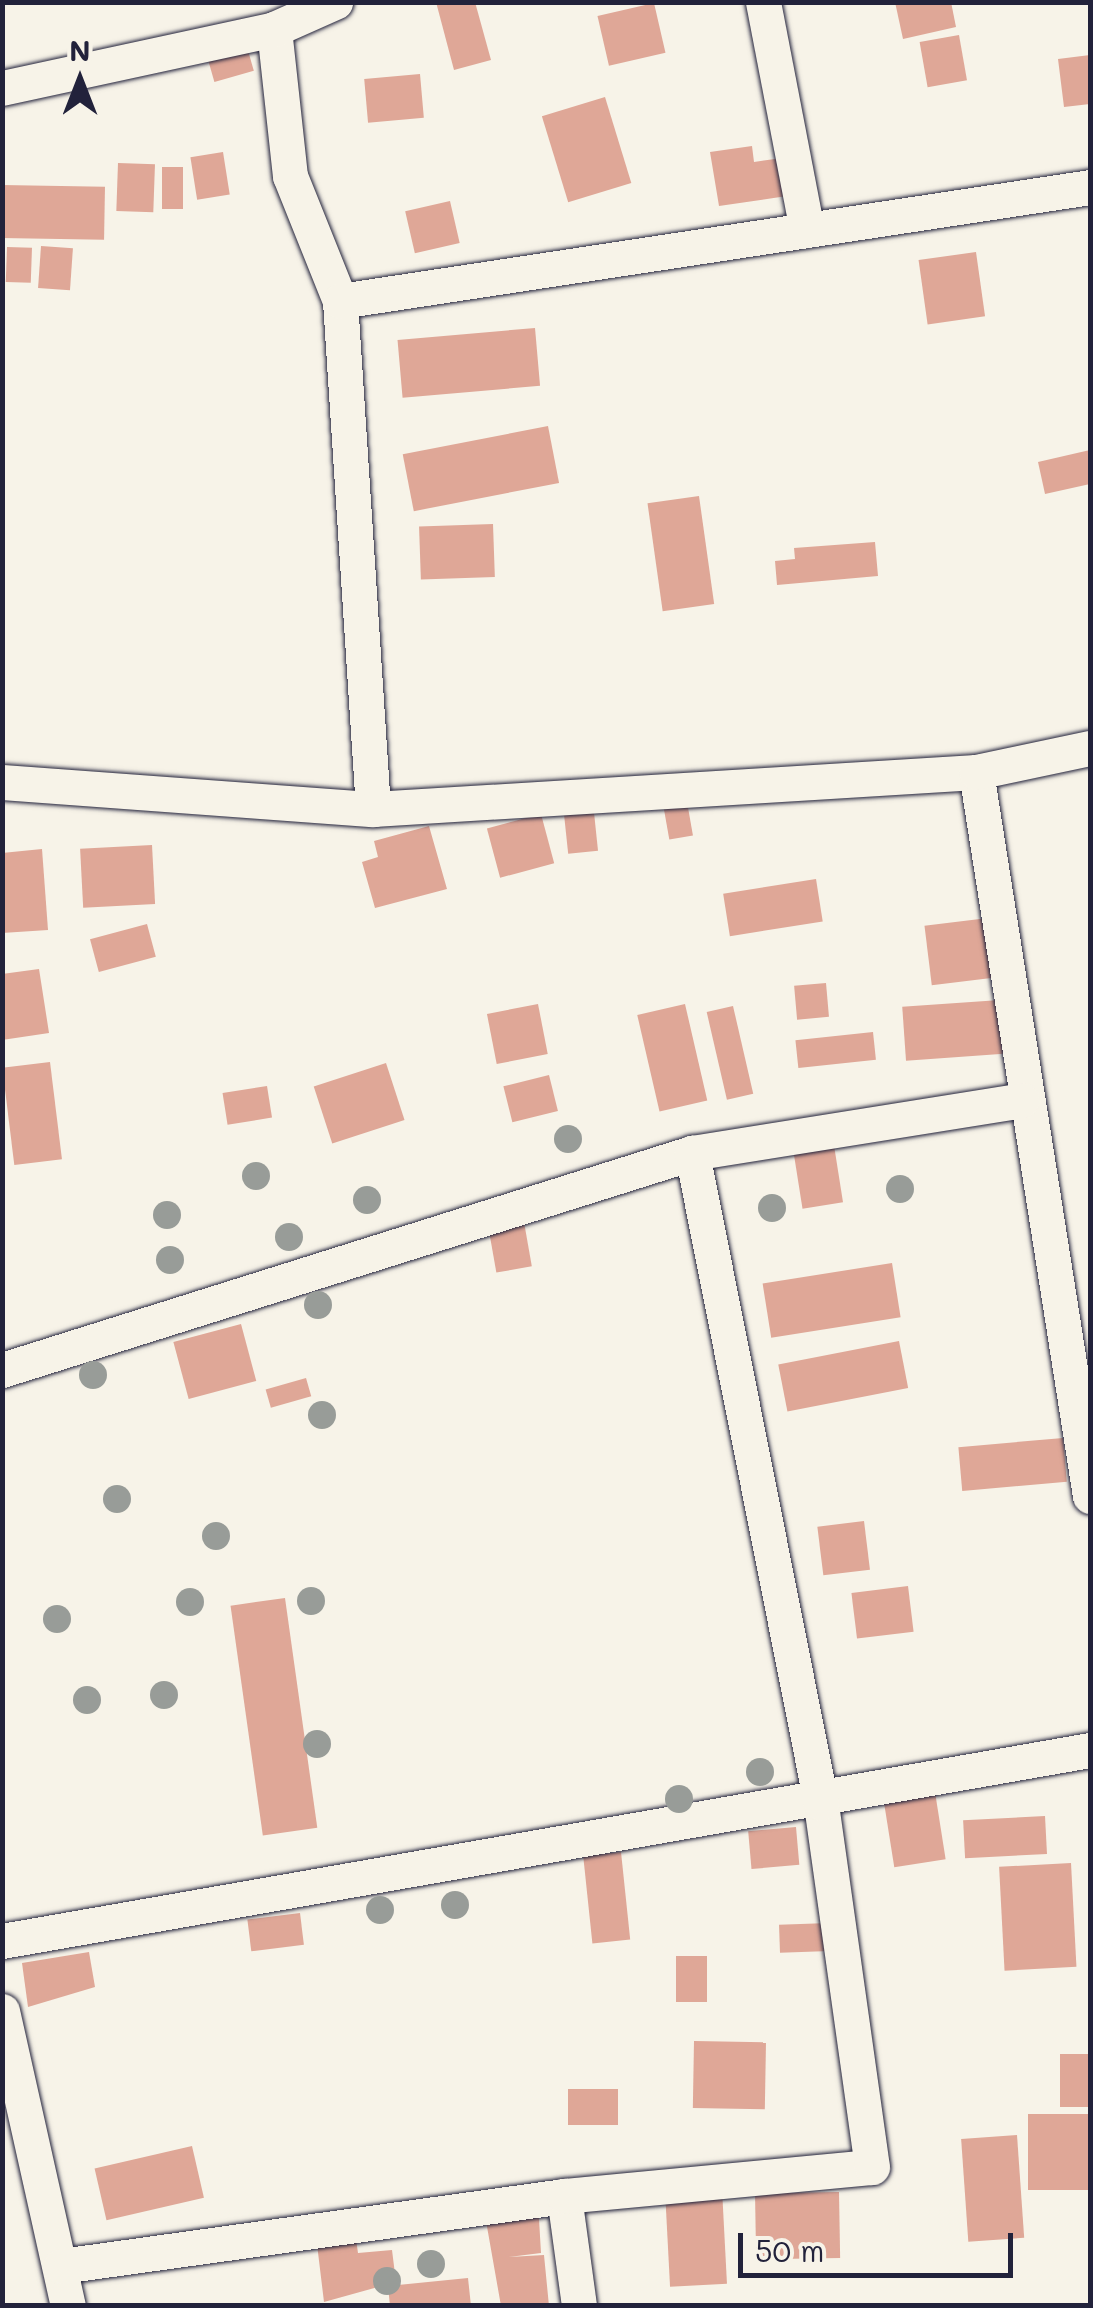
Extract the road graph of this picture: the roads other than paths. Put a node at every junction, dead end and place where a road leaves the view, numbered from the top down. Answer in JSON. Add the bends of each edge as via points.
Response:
{"nodes":[{"id":1,"x":763,"y":2,"type":"edge"},
{"id":2,"x":320,"y":5,"type":"edge"},
{"id":3,"x":274,"y":28,"type":"junction"},
{"id":4,"x":2,"y":88,"type":"edge"},
{"id":5,"x":1090,"y":187,"type":"edge"},
{"id":6,"x":807,"y":230,"type":"junction"},
{"id":7,"x":340,"y":301,"type":"junction"},
{"id":8,"x":1090,"y":748,"type":"edge"},
{"id":9,"x":976,"y":772,"type":"junction"},
{"id":10,"x":2,"y":782,"type":"edge"},
{"id":11,"x":373,"y":809,"type":"junction"},
{"id":12,"x":1022,"y":1100,"type":"junction"},
{"id":13,"x":692,"y":1153,"type":"junction"},
{"id":14,"x":2,"y":1370,"type":"edge"},
{"id":15,"x":1090,"y":1496,"type":"edge"},
{"id":16,"x":1090,"y":1750,"type":"edge"},
{"id":17,"x":821,"y":1803,"type":"junction"},
{"id":18,"x":2,"y":1942,"type":"edge"},
{"id":19,"x":2,"y":2011,"type":"edge"},
{"id":20,"x":564,"y":2196,"type":"junction"},
{"id":21,"x":61,"y":2266,"type":"junction"},
{"id":22,"x":68,"y":2306,"type":"edge"},
{"id":23,"x":579,"y":2306,"type":"edge"}],
"edges":[{"from":1,"to":6,"type":"street"},
{"from":2,"to":3,"type":"street"},
{"from":3,"to":4,"type":"street"},
{"from":3,"to":7,"type":"street","via":[[290,176]]},
{"from":5,"to":6,"type":"street"},
{"from":6,"to":7,"type":"street"},
{"from":7,"to":11,"type":"street"},
{"from":8,"to":9,"type":"street"},
{"from":9,"to":11,"type":"street"},
{"from":9,"to":12,"type":"street"},
{"from":10,"to":11,"type":"street"},
{"from":12,"to":13,"type":"street"},
{"from":12,"to":15,"type":"street"},
{"from":13,"to":14,"type":"street"},
{"from":13,"to":17,"type":"street"},
{"from":16,"to":17,"type":"street"},
{"from":17,"to":18,"type":"street"},
{"from":17,"to":20,"type":"street","via":[[872,2167]]},
{"from":19,"to":21,"type":"street"},
{"from":20,"to":21,"type":"street"},
{"from":20,"to":23,"type":"street"},
{"from":21,"to":22,"type":"street"}]}
